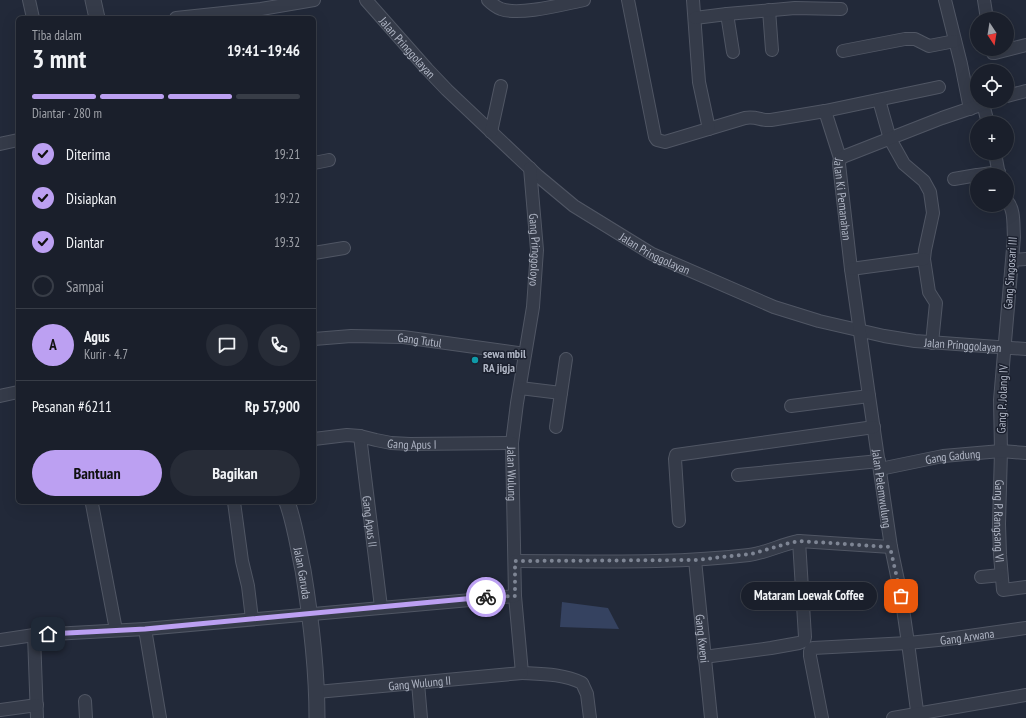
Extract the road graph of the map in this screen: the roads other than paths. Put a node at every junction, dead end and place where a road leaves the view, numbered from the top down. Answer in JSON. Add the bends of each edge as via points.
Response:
{"nodes":[{"id":1,"x":29,"y":0,"type":"edge"},
{"id":2,"x":93,"y":0,"type":"edge"},
{"id":3,"x":314,"y":0,"type":"edge"},
{"id":4,"x":366,"y":0,"type":"edge"},
{"id":5,"x":488,"y":0,"type":"edge"},
{"id":6,"x":584,"y":0,"type":"edge"},
{"id":7,"x":628,"y":0,"type":"edge"},
{"id":8,"x":694,"y":0,"type":"edge"},
{"id":9,"x":945,"y":0,"type":"edge"},
{"id":10,"x":984,"y":0,"type":"edge"},
{"id":11,"x":795,"y":4,"type":"edge"},
{"id":12,"x":244,"y":5,"type":"edge"},
{"id":13,"x":841,"y":9,"type":"dead end"},
{"id":14,"x":769,"y":10,"type":"junction"},
{"id":15,"x":986,"y":12,"type":"edge"},
{"id":16,"x":727,"y":14,"type":"junction"},
{"id":17,"x":33,"y":16,"type":"edge"},
{"id":18,"x":97,"y":16,"type":"edge"},
{"id":19,"x":186,"y":16,"type":"edge"},
{"id":20,"x":695,"y":18,"type":"junction"},
{"id":21,"x":955,"y":41,"type":"junction"},
{"id":22,"x":1025,"y":49,"type":"edge"},
{"id":23,"x":772,"y":50,"type":"dead end"},
{"id":24,"x":842,"y":51,"type":"dead end"},
{"id":25,"x":1014,"y":51,"type":"edge"},
{"id":26,"x":733,"y":52,"type":"dead end"},
{"id":27,"x":501,"y":86,"type":"dead end"},
{"id":28,"x":939,"y":87,"type":"dead end"},
{"id":29,"x":1026,"y":91,"type":"edge"},
{"id":30,"x":1014,"y":94,"type":"edge"},
{"id":31,"x":879,"y":100,"type":"junction"},
{"id":32,"x":973,"y":108,"type":"edge"},
{"id":33,"x":970,"y":109,"type":"junction"},
{"id":34,"x":825,"y":111,"type":"junction"},
{"id":35,"x":709,"y":129,"type":"junction"},
{"id":36,"x":491,"y":132,"type":"junction"},
{"id":37,"x":890,"y":139,"type":"junction"},
{"id":38,"x":16,"y":140,"type":"edge"},
{"id":39,"x":0,"y":144,"type":"edge"},
{"id":40,"x":840,"y":158,"type":"junction"},
{"id":41,"x":329,"y":160,"type":"dead end"},
{"id":42,"x":316,"y":163,"type":"edge"},
{"id":43,"x":530,"y":168,"type":"junction"},
{"id":44,"x":970,"y":176,"type":"edge"},
{"id":45,"x":954,"y":179,"type":"dead end"},
{"id":46,"x":1012,"y":212,"type":"edge"},
{"id":47,"x":344,"y":248,"type":"dead end"},
{"id":48,"x":316,"y":252,"type":"edge"},
{"id":49,"x":924,"y":259,"type":"junction"},
{"id":50,"x":1026,"y":259,"type":"edge"},
{"id":51,"x":1013,"y":260,"type":"junction"},
{"id":52,"x":851,"y":269,"type":"junction"},
{"id":53,"x":860,"y":330,"type":"junction"},
{"id":54,"x":316,"y":339,"type":"edge"},
{"id":55,"x":932,"y":343,"type":"junction"},
{"id":56,"x":1023,"y":346,"type":"edge"},
{"id":57,"x":1004,"y":347,"type":"junction"},
{"id":58,"x":525,"y":354,"type":"junction"},
{"id":59,"x":566,"y":359,"type":"dead end"},
{"id":60,"x":520,"y":388,"type":"junction"},
{"id":61,"x":16,"y":392,"type":"edge"},
{"id":62,"x":561,"y":393,"type":"junction"},
{"id":63,"x":0,"y":396,"type":"edge"},
{"id":64,"x":869,"y":396,"type":"junction"},
{"id":65,"x":791,"y":406,"type":"dead end"},
{"id":66,"x":556,"y":427,"type":"dead end"},
{"id":67,"x":874,"y":427,"type":"junction"},
{"id":68,"x":360,"y":436,"type":"junction"},
{"id":69,"x":316,"y":439,"type":"edge"},
{"id":70,"x":512,"y":443,"type":"junction"},
{"id":71,"x":1001,"y":451,"type":"junction"},
{"id":72,"x":1026,"y":454,"type":"edge"},
{"id":73,"x":880,"y":465,"type":"junction"},
{"id":74,"x":738,"y":475,"type":"dead end"},
{"id":75,"x":92,"y":504,"type":"dead end"},
{"id":76,"x":234,"y":504,"type":"edge"},
{"id":77,"x":287,"y":504,"type":"edge"},
{"id":78,"x":679,"y":521,"type":"dead end"},
{"id":79,"x":799,"y":541,"type":"junction"},
{"id":80,"x":890,"y":547,"type":"junction"},
{"id":81,"x":695,"y":560,"type":"junction"},
{"id":82,"x":515,"y":561,"type":"junction"},
{"id":83,"x":1001,"y":575,"type":"junction"},
{"id":84,"x":981,"y":577,"type":"dead end"},
{"id":85,"x":1026,"y":587,"type":"edge"},
{"id":86,"x":515,"y":596,"type":"junction"},
{"id":87,"x":381,"y":607,"type":"junction"},
{"id":88,"x":310,"y":613,"type":"junction"},
{"id":89,"x":252,"y":619,"type":"junction"},
{"id":90,"x":1026,"y":628,"type":"edge"},
{"id":91,"x":145,"y":629,"type":"junction"},
{"id":92,"x":116,"y":630,"type":"junction"},
{"id":93,"x":34,"y":635,"type":"junction"},
{"id":94,"x":0,"y":640,"type":"edge"},
{"id":95,"x":908,"y":643,"type":"junction"},
{"id":96,"x":704,"y":657,"type":"junction"},
{"id":97,"x":522,"y":673,"type":"junction"},
{"id":98,"x":418,"y":683,"type":"junction"},
{"id":99,"x":317,"y":692,"type":"junction"},
{"id":100,"x":1026,"y":695,"type":"edge"},
{"id":101,"x":85,"y":701,"type":"dead end"},
{"id":102,"x":37,"y":705,"type":"junction"},
{"id":103,"x":0,"y":710,"type":"edge"},
{"id":104,"x":918,"y":716,"type":"edge"},
{"id":105,"x":37,"y":718,"type":"edge"},
{"id":106,"x":86,"y":718,"type":"edge"},
{"id":107,"x":160,"y":718,"type":"edge"},
{"id":108,"x":317,"y":718,"type":"edge"},
{"id":109,"x":420,"y":718,"type":"edge"},
{"id":110,"x":590,"y":718,"type":"edge"},
{"id":111,"x":711,"y":718,"type":"edge"},
{"id":112,"x":822,"y":718,"type":"edge"},
{"id":113,"x":893,"y":718,"type":"edge"}],
"edges":[{"from":1,"to":17,"type":"street"},
{"from":2,"to":18,"type":"street"},
{"from":3,"to":12,"type":"street"},
{"from":4,"to":36,"type":"street","name":"Jalan Pringgolayan","via":[[427,69]]},
{"from":5,"to":6,"type":"street","via":[[502,10],[511,11]]},
{"from":7,"to":35,"type":"street","via":[[657,140],[666,142]]},
{"from":8,"to":20,"type":"street"},
{"from":9,"to":21,"type":"street"},
{"from":10,"to":15,"type":"street"},
{"from":11,"to":13,"type":"street"},
{"from":11,"to":14,"type":"street"},
{"from":12,"to":19,"type":"street"},
{"from":14,"to":16,"type":"street"},
{"from":14,"to":23,"type":"street"},
{"from":16,"to":20,"type":"street"},
{"from":16,"to":26,"type":"street"},
{"from":20,"to":35,"type":"street","via":[[699,82]]},
{"from":21,"to":24,"type":"street","via":[[928,46],[915,39],[905,38]]},
{"from":21,"to":33,"type":"street"},
{"from":22,"to":25,"type":"street"},
{"from":27,"to":36,"type":"street"},
{"from":28,"to":31,"type":"street"},
{"from":29,"to":30,"type":"street"},
{"from":31,"to":34,"type":"street"},
{"from":31,"to":37,"type":"street"},
{"from":32,"to":33,"type":"street","name":"Jalan Ki Pemanahan"},
{"from":33,"to":37,"type":"street","name":"Jalan Ki Pemanahan"},
{"from":34,"to":35,"type":"street","via":[[766,121],[752,117]]},
{"from":34,"to":40,"type":"street"},
{"from":36,"to":43,"type":"street","name":"Jalan Pringgolayan"},
{"from":37,"to":40,"type":"street","name":"Jalan Ki Pemanahan"},
{"from":37,"to":49,"type":"street","via":[[904,164],[924,181],[930,192],[933,214]]},
{"from":38,"to":39,"type":"street"},
{"from":40,"to":52,"type":"street","name":"Jalan Ki Pemanahan"},
{"from":41,"to":42,"type":"street"},
{"from":43,"to":53,"type":"street","name":"Jalan Pringgolayan","via":[[574,206],[652,254],[774,307]]},
{"from":43,"to":58,"type":"street","name":"Gang Pringgoloyo","via":[[537,263]]},
{"from":44,"to":45,"type":"street"},
{"from":46,"to":51,"type":"street","name":"Gang Singosari III"},
{"from":47,"to":48,"type":"street"},
{"from":49,"to":52,"type":"street"},
{"from":49,"to":55,"type":"street","via":[[929,292],[936,303]]},
{"from":50,"to":51,"type":"street"},
{"from":51,"to":57,"type":"street","name":"Gang Singosari III"},
{"from":52,"to":53,"type":"street","name":"Jalan Ki Pemanahan"},
{"from":53,"to":55,"type":"street","name":"Jalan Pringgolayan"},
{"from":53,"to":64,"type":"street","name":"Jalan Pelemwulung"},
{"from":54,"to":58,"type":"street","name":"Gang Tutul","via":[[350,336],[403,338]]},
{"from":55,"to":57,"type":"street","name":"Jalan Pringgolayan"},
{"from":56,"to":57,"type":"street","name":"Jalan Pringgolayan"},
{"from":57,"to":71,"type":"street","name":"Gang P. Jolang IV","via":[[1000,400]]},
{"from":58,"to":60,"type":"street","name":"Jalan Wulung"},
{"from":59,"to":62,"type":"street"},
{"from":60,"to":62,"type":"street"},
{"from":60,"to":70,"type":"street","name":"Jalan Wulung"},
{"from":61,"to":63,"type":"street"},
{"from":62,"to":66,"type":"street"},
{"from":64,"to":65,"type":"street"},
{"from":64,"to":67,"type":"street","name":"Jalan Pelemwulung"},
{"from":67,"to":73,"type":"street","name":"Jalan Pelemwulung"},
{"from":67,"to":78,"type":"street","via":[[676,455]]},
{"from":68,"to":69,"type":"street","name":"Gang Apus I"},
{"from":68,"to":70,"type":"street","name":"Gang Apus I","via":[[410,444]]},
{"from":68,"to":87,"type":"street","name":"Gang Apus II"},
{"from":70,"to":82,"type":"street","name":"Jalan Wulung"},
{"from":71,"to":72,"type":"street","name":"Gang Gadung"},
{"from":71,"to":73,"type":"street","name":"Gang Gadung"},
{"from":71,"to":83,"type":"street","name":"Gang P. Rangsang VI"},
{"from":73,"to":74,"type":"street","name":"Gang Gadung"},
{"from":73,"to":80,"type":"street","name":"Jalan Pelemwulung"},
{"from":75,"to":92,"type":"street"},
{"from":76,"to":89,"type":"street"},
{"from":77,"to":88,"type":"street","name":"Jalan Garuda","via":[[295,528]]},
{"from":79,"to":80,"type":"street"},
{"from":79,"to":81,"type":"street","via":[[751,554]]},
{"from":79,"to":96,"type":"street","via":[[806,637],[804,641]]},
{"from":80,"to":95,"type":"street","name":"Jalan Pelemwulung"},
{"from":81,"to":82,"type":"street"},
{"from":81,"to":96,"type":"street","name":"Gang Kweni"},
{"from":82,"to":86,"type":"street","name":"Jalan Wulung"},
{"from":83,"to":84,"type":"street"},
{"from":83,"to":85,"type":"street","name":"Gang P. Rangsang VI","via":[[1003,590]]},
{"from":86,"to":87,"type":"street"},
{"from":86,"to":97,"type":"street","name":"Jalan Wulung"},
{"from":87,"to":88,"type":"street"},
{"from":88,"to":89,"type":"street"},
{"from":88,"to":99,"type":"street","name":"Jalan Garuda"},
{"from":89,"to":91,"type":"street"},
{"from":90,"to":95,"type":"street","name":"Gang Arwana"},
{"from":91,"to":92,"type":"street"},
{"from":91,"to":107,"type":"street"},
{"from":92,"to":93,"type":"street"},
{"from":93,"to":94,"type":"street"},
{"from":93,"to":102,"type":"street"},
{"from":95,"to":104,"type":"street","name":"Jalan Pelemwulung"},
{"from":95,"to":112,"type":"street","name":"Gang Arwana","via":[[812,650],[810,656]]},
{"from":96,"to":111,"type":"street","name":"Gang Kweni"},
{"from":97,"to":98,"type":"street","name":"Gang Wulung II"},
{"from":97,"to":110,"type":"street","via":[[545,674],[582,683],[587,694]]},
{"from":98,"to":99,"type":"street","name":"Gang Wulung II"},
{"from":98,"to":109,"type":"street"},
{"from":99,"to":108,"type":"street","name":"Jalan Garuda"},
{"from":100,"to":104,"type":"street"},
{"from":101,"to":106,"type":"street"},
{"from":102,"to":103,"type":"street"},
{"from":102,"to":105,"type":"street"},
{"from":104,"to":113,"type":"street"}]}
